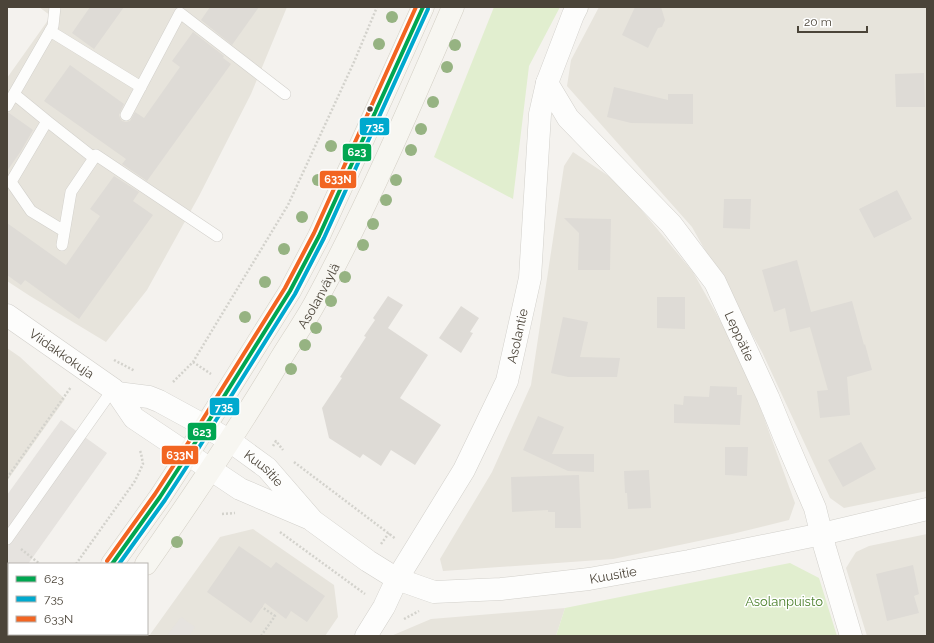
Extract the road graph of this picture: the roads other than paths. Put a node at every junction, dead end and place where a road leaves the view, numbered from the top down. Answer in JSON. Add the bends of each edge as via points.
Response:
{"nodes":[{"id":1,"x":55,"y":7,"type":"edge"},
{"id":2,"x":423,"y":7,"type":"edge"},
{"id":3,"x":453,"y":7,"type":"edge"},
{"id":4,"x":577,"y":7,"type":"edge"},
{"id":5,"x":176,"y":10,"type":"edge"},
{"id":6,"x":50,"y":31,"type":"junction"},
{"id":7,"x":547,"y":83,"type":"junction"},
{"id":8,"x":141,"y":87,"type":"junction"},
{"id":9,"x":14,"y":94,"type":"junction"},
{"id":10,"x":285,"y":94,"type":"dead end"},
{"id":11,"x":7,"y":106,"type":"edge"},
{"id":12,"x":126,"y":115,"type":"dead end"},
{"id":13,"x":47,"y":121,"type":"junction"},
{"id":14,"x":94,"y":158,"type":"junction"},
{"id":15,"x":64,"y":231,"type":"junction"},
{"id":16,"x":217,"y":236,"type":"dead end"},
{"id":17,"x":62,"y":245,"type":"dead end"},
{"id":18,"x":7,"y":315,"type":"edge"},
{"id":19,"x":115,"y":391,"type":"junction"},
{"id":20,"x":206,"y":426,"type":"junction"},
{"id":21,"x":230,"y":441,"type":"junction"},
{"id":22,"x":188,"y":454,"type":"junction"},
{"id":23,"x":211,"y":470,"type":"junction"},
{"id":24,"x":927,"y":509,"type":"edge"},
{"id":25,"x":313,"y":521,"type":"junction"},
{"id":26,"x":822,"y":534,"type":"junction"},
{"id":27,"x":7,"y":538,"type":"edge"},
{"id":28,"x":113,"y":563,"type":"edge"},
{"id":29,"x":147,"y":563,"type":"edge"},
{"id":30,"x":397,"y":579,"type":"junction"},
{"id":31,"x":366,"y":636,"type":"edge"},
{"id":32,"x":851,"y":636,"type":"edge"}],
"edges":[{"from":1,"to":6,"type":"lane"},
{"from":2,"to":20,"type":"main road","name":"Asolanväylä","via":[[319,236],[290,291]]},
{"from":3,"to":21,"type":"main road","name":"Asolanväylä","via":[[345,247],[314,305]]},
{"from":4,"to":7,"type":"street","name":"Asolantie"},
{"from":5,"to":8,"type":"lane"},
{"from":5,"to":10,"type":"lane"},
{"from":6,"to":8,"type":"lane"},
{"from":6,"to":9,"type":"lane"},
{"from":7,"to":26,"type":"street","name":"Leppätie","via":[[568,118],[671,224],[715,282],[768,397],[815,508]]},
{"from":7,"to":30,"type":"street","name":"Asolantie","via":[[540,114],[530,278],[507,381],[464,470]]},
{"from":8,"to":12,"type":"lane"},
{"from":9,"to":11,"type":"lane"},
{"from":9,"to":13,"type":"lane"},
{"from":13,"to":14,"type":"lane"},
{"from":13,"to":15,"type":"lane","via":[[11,182],[31,211]]},
{"from":14,"to":15,"type":"lane","via":[[71,192]]},
{"from":14,"to":16,"type":"lane","via":[[96,155]]},
{"from":15,"to":17,"type":"lane"},
{"from":18,"to":19,"type":"street","name":"Viidakkokuja"},
{"from":19,"to":20,"type":"street","name":"Viidakkokuja","via":[[149,397]]},
{"from":19,"to":22,"type":"street","name":"Viidakkokuja","via":[[134,418]]},
{"from":19,"to":27,"type":"lane"},
{"from":20,"to":21,"type":"street","name":"Kuusitie"},
{"from":20,"to":22,"type":"main road","name":"Asolanväylä"},
{"from":21,"to":23,"type":"main road","name":"Asolanväylä"},
{"from":21,"to":25,"type":"street","name":"Kuusitie","via":[[267,468]]},
{"from":22,"to":23,"type":"street","name":"Viidakkokuja"},
{"from":22,"to":28,"type":"main road","name":"Asolanväylä"},
{"from":23,"to":25,"type":"street","name":"Kuusitie","via":[[240,490]]},
{"from":23,"to":29,"type":"main road","name":"Asolanväylä"},
{"from":24,"to":26,"type":"street","name":"Kuusitie"},
{"from":25,"to":30,"type":"street","name":"Kuusitie"},
{"from":26,"to":30,"type":"street","name":"Kuusitie","via":[[589,579],[501,589],[434,592]]},
{"from":26,"to":32,"type":"street","name":"Leppätie"},
{"from":30,"to":31,"type":"street","name":"Asolantie"}]}
